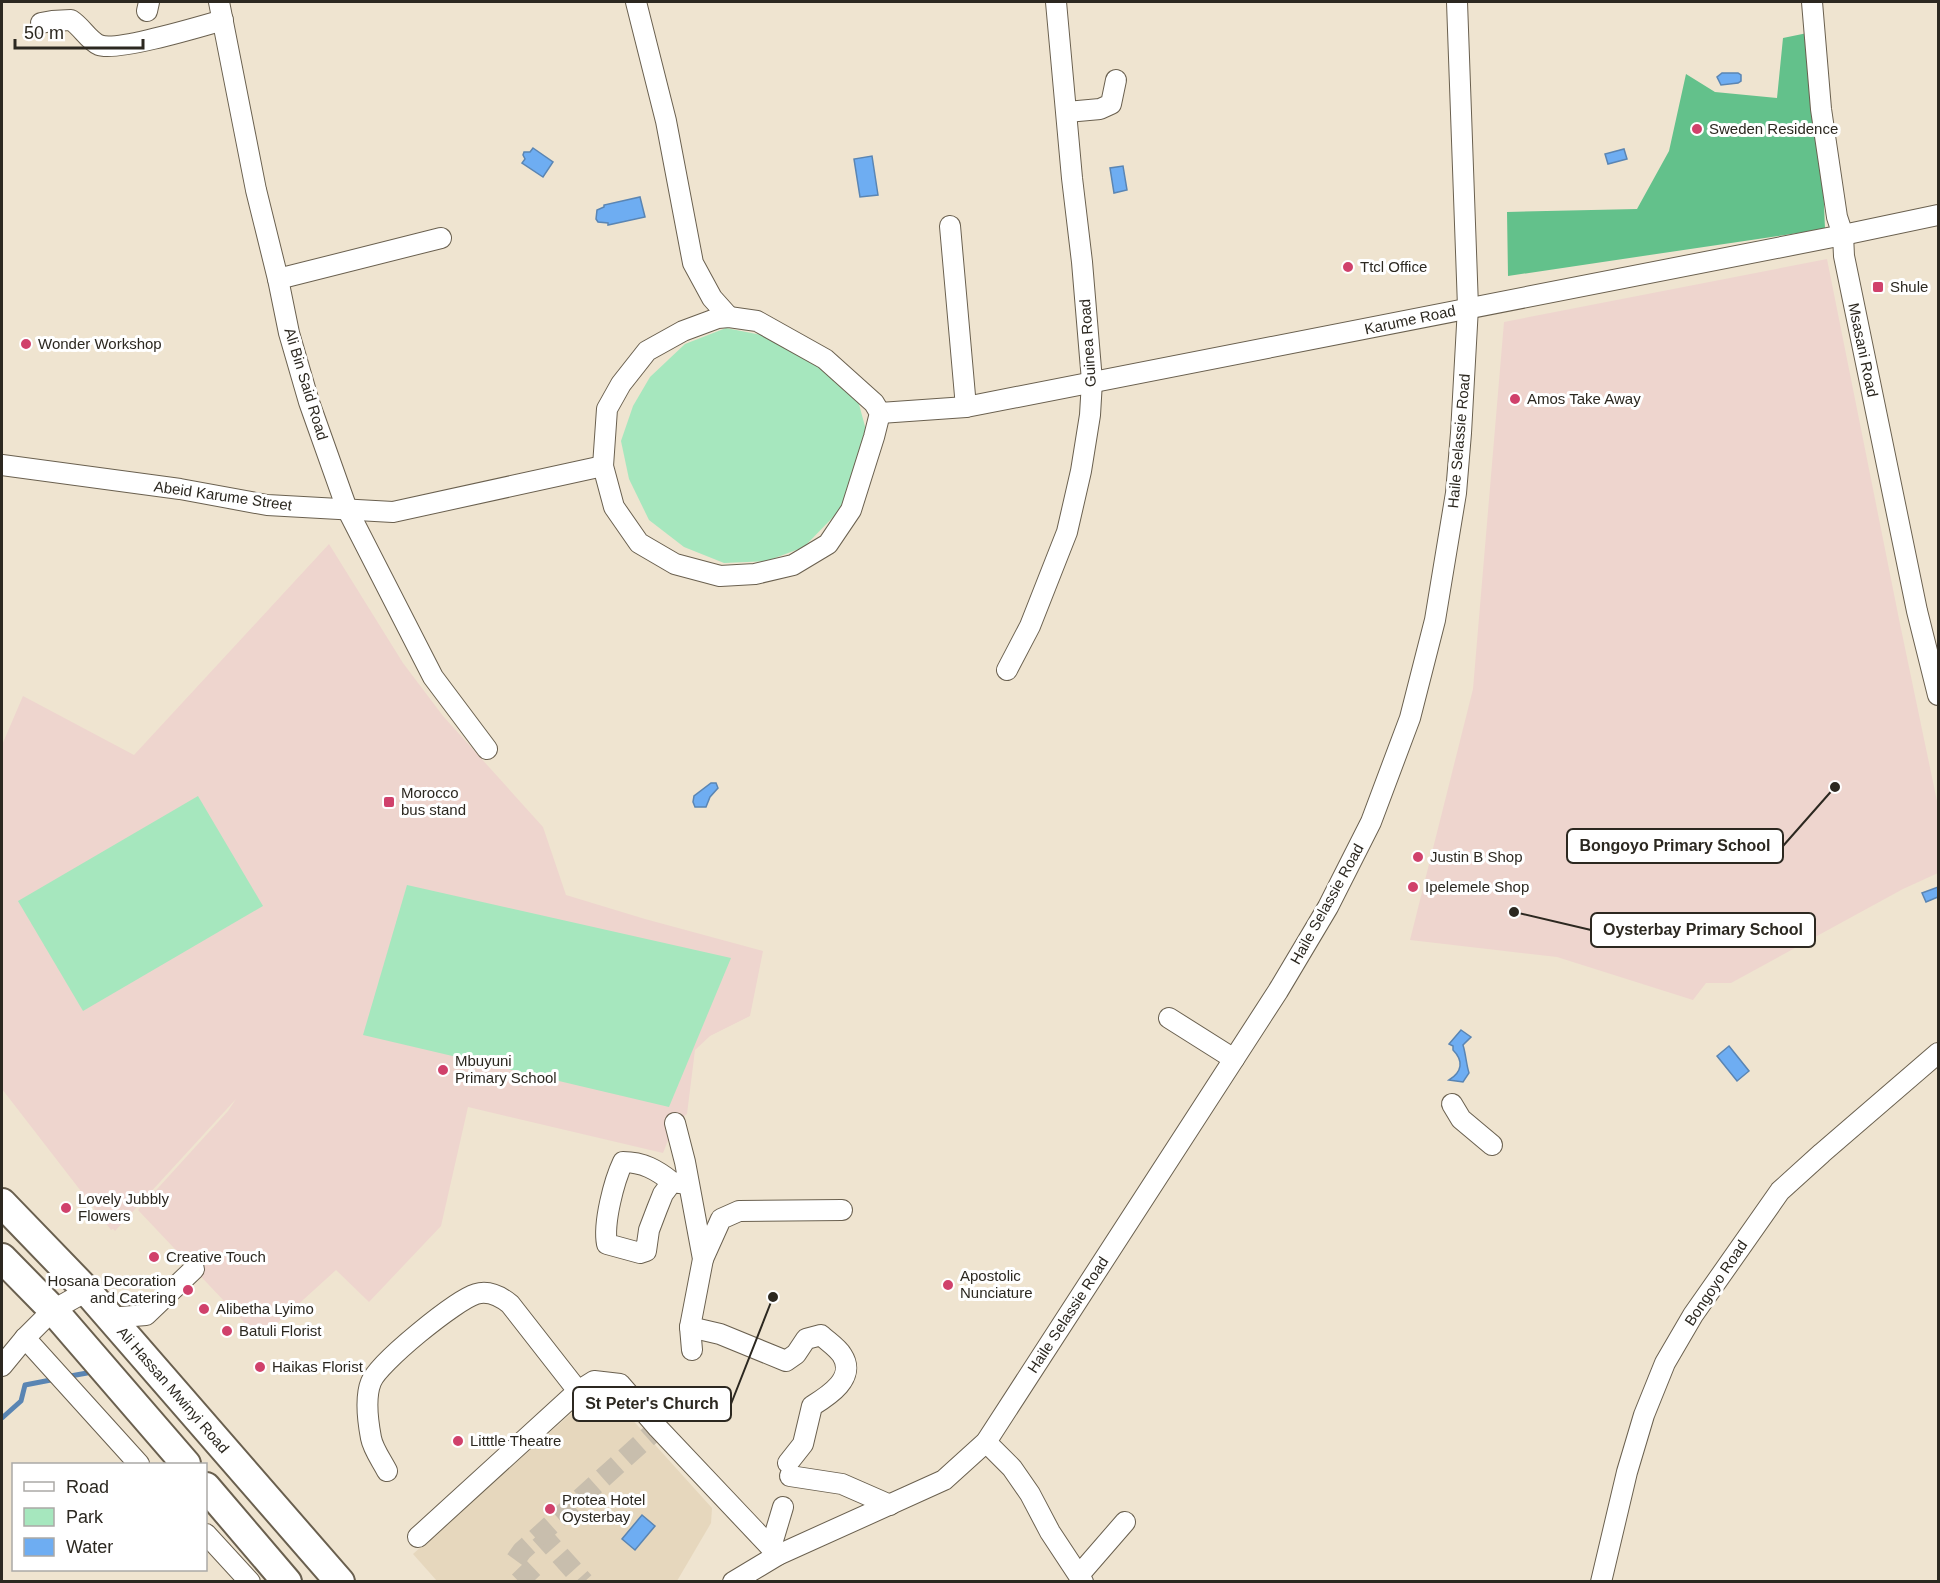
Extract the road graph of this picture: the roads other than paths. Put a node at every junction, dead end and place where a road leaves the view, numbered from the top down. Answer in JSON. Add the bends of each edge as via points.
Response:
{"nodes":[{"id":1,"x":636,"y":2,"type":"edge"},
{"id":2,"x":1056,"y":2,"type":"edge"},
{"id":3,"x":1457,"y":2,"type":"edge"},
{"id":4,"x":1812,"y":2,"type":"edge"},
{"id":5,"x":221,"y":11,"type":"edge"},
{"id":6,"x":41,"y":23,"type":"dead end"},
{"id":7,"x":1116,"y":81,"type":"dead end"},
{"id":8,"x":1067,"y":112,"type":"junction"},
{"id":9,"x":1938,"y":214,"type":"edge"},
{"id":10,"x":950,"y":226,"type":"dead end"},
{"id":11,"x":1843,"y":236,"type":"junction"},
{"id":12,"x":441,"y":238,"type":"dead end"},
{"id":13,"x":279,"y":279,"type":"junction"},
{"id":14,"x":1468,"y":307,"type":"junction"},
{"id":15,"x":729,"y":318,"type":"junction"},
{"id":16,"x":1092,"y":381,"type":"junction"},
{"id":17,"x":966,"y":407,"type":"junction"},
{"id":18,"x":880,"y":413,"type":"junction"},
{"id":19,"x":2,"y":465,"type":"edge"},
{"id":20,"x":603,"y":466,"type":"junction"},
{"id":21,"x":347,"y":509,"type":"junction"},
{"id":22,"x":1007,"y":670,"type":"dead end"},
{"id":23,"x":1938,"y":695,"type":"edge"},
{"id":24,"x":487,"y":749,"type":"dead end"},
{"id":25,"x":1169,"y":1018,"type":"dead end"},
{"id":26,"x":1938,"y":1053,"type":"edge"},
{"id":27,"x":1234,"y":1059,"type":"junction"},
{"id":28,"x":1452,"y":1104,"type":"dead end"},
{"id":29,"x":675,"y":1123,"type":"dead end"},
{"id":30,"x":1492,"y":1145,"type":"dead end"},
{"id":31,"x":680,"y":1183,"type":"junction"},
{"id":32,"x":2,"y":1203,"type":"edge"},
{"id":33,"x":842,"y":1210,"type":"dead end"},
{"id":34,"x":2,"y":1258,"type":"edge"},
{"id":35,"x":703,"y":1259,"type":"junction"},
{"id":36,"x":194,"y":1269,"type":"dead end"},
{"id":37,"x":87,"y":1291,"type":"junction"},
{"id":38,"x":53,"y":1310,"type":"junction"},
{"id":39,"x":109,"y":1318,"type":"junction"},
{"id":40,"x":690,"y":1327,"type":"junction"},
{"id":41,"x":25,"y":1338,"type":"junction"},
{"id":42,"x":692,"y":1350,"type":"dead end"},
{"id":43,"x":2,"y":1366,"type":"edge"},
{"id":44,"x":578,"y":1392,"type":"junction"},
{"id":45,"x":986,"y":1442,"type":"junction"},
{"id":46,"x":138,"y":1463,"type":"edge"},
{"id":47,"x":185,"y":1463,"type":"edge"},
{"id":48,"x":387,"y":1471,"type":"dead end"},
{"id":49,"x":207,"y":1488,"type":"edge"},
{"id":50,"x":890,"y":1504,"type":"junction"},
{"id":51,"x":783,"y":1507,"type":"dead end"},
{"id":52,"x":1125,"y":1522,"type":"dead end"},
{"id":53,"x":207,"y":1535,"type":"edge"},
{"id":54,"x":418,"y":1537,"type":"dead end"},
{"id":55,"x":775,"y":1551,"type":"junction"},
{"id":56,"x":1081,"y":1578,"type":"edge"},
{"id":57,"x":250,"y":1581,"type":"edge"},
{"id":58,"x":287,"y":1581,"type":"edge"},
{"id":59,"x":340,"y":1581,"type":"edge"},
{"id":60,"x":734,"y":1581,"type":"edge"},
{"id":61,"x":1601,"y":1581,"type":"edge"}],
"edges":[{"from":1,"to":15,"type":"street","via":[[666,121],[693,263],[712,298]]},
{"from":2,"to":8,"type":"street","name":"Guinea Road"},
{"from":3,"to":14,"type":"street","name":"Haile Selassie Road"},
{"from":4,"to":11,"type":"street","name":"Msasani Road","via":[[1824,130],[1836,217]]},
{"from":5,"to":6,"type":"street","via":[[145,40],[105,47],[93,42],[71,21]]},
{"from":5,"to":13,"type":"street","name":"Ali Bin Said Road","via":[[256,190]]},
{"from":7,"to":8,"type":"street","via":[[1111,104]]},
{"from":8,"to":16,"type":"street","name":"Guinea Road"},
{"from":9,"to":11,"type":"street","name":"Karume Road"},
{"from":10,"to":17,"type":"street"},
{"from":11,"to":14,"type":"street","name":"Karume Road"},
{"from":11,"to":23,"type":"street","name":"Msasani Road","via":[[1912,588]]},
{"from":12,"to":13,"type":"street"},
{"from":13,"to":21,"type":"street","name":"Ali Bin Said Road","via":[[289,333],[309,402]]},
{"from":14,"to":16,"type":"street","name":"Karume Road"},
{"from":14,"to":27,"type":"street","name":"Haile Selassie Road","via":[[1456,493],[1435,620],[1410,718],[1371,822],[1328,907]]},
{"from":15,"to":18,"type":"street","via":[[757,321],[825,359]]},
{"from":15,"to":20,"type":"street","via":[[683,331],[647,351],[607,409]]},
{"from":16,"to":17,"type":"street","name":"Karume Road"},
{"from":16,"to":22,"type":"street","name":"Guinea Road","via":[[1082,471],[1067,532],[1034,616]]},
{"from":17,"to":18,"type":"street","name":"Karume Road"},
{"from":18,"to":20,"type":"street","via":[[851,510],[828,544],[793,565],[755,574],[708,573],[675,564],[639,543],[614,507]]},
{"from":19,"to":21,"type":"street","name":"Abeid Karume Street","via":[[267,505]]},
{"from":20,"to":21,"type":"street","via":[[393,512]]},
{"from":21,"to":24,"type":"street","via":[[433,677]]},
{"from":25,"to":27,"type":"street"},
{"from":26,"to":61,"type":"street","name":"Bongoyo Road","via":[[1780,1191],[1693,1315],[1665,1363],[1644,1415]]},
{"from":27,"to":45,"type":"street","name":"Haile Selassie Road"},
{"from":28,"to":30,"type":"street","via":[[1461,1119]]},
{"from":29,"to":31,"type":"street"},
{"from":31,"to":31,"type":"street","via":[[663,1194],[646,1251],[640,1253],[607,1244],[610,1205],[623,1162],[654,1168]]},
{"from":31,"to":35,"type":"street"},
{"from":32,"to":37,"type":"highway","name":"Ali Hassan Mwinyi Road"},
{"from":33,"to":35,"type":"street","via":[[739,1211],[721,1219]]},
{"from":34,"to":38,"type":"highway"},
{"from":35,"to":40,"type":"street"},
{"from":36,"to":39,"type":"street","via":[[146,1315]]},
{"from":37,"to":38,"type":"street"},
{"from":37,"to":39,"type":"highway","name":"Ali Hassan Mwinyi Road"},
{"from":38,"to":41,"type":"street"},
{"from":38,"to":47,"type":"highway"},
{"from":39,"to":59,"type":"highway","name":"Ali Hassan Mwinyi Road"},
{"from":40,"to":42,"type":"street"},
{"from":40,"to":50,"type":"street","via":[[720,1334],[786,1361],[806,1338],[821,1335],[842,1355],[846,1368],[836,1391],[812,1406],[803,1444],[789,1470],[842,1484]]},
{"from":41,"to":43,"type":"street"},
{"from":41,"to":46,"type":"street"},
{"from":44,"to":48,"type":"street","via":[[510,1304],[492,1293],[478,1293],[461,1300],[382,1365],[371,1383],[371,1439]]},
{"from":44,"to":54,"type":"street"},
{"from":44,"to":55,"type":"street","via":[[594,1381],[620,1384]]},
{"from":45,"to":50,"type":"street","name":"Haile Selassie Road","via":[[944,1480]]},
{"from":45,"to":56,"type":"street","via":[[1012,1468]]},
{"from":49,"to":58,"type":"highway"},
{"from":50,"to":55,"type":"street","name":"Haile Selassie Road"},
{"from":51,"to":55,"type":"street"},
{"from":52,"to":56,"type":"street"},
{"from":53,"to":57,"type":"street"},
{"from":55,"to":60,"type":"street","name":"Haile Selassie Road"}]}
